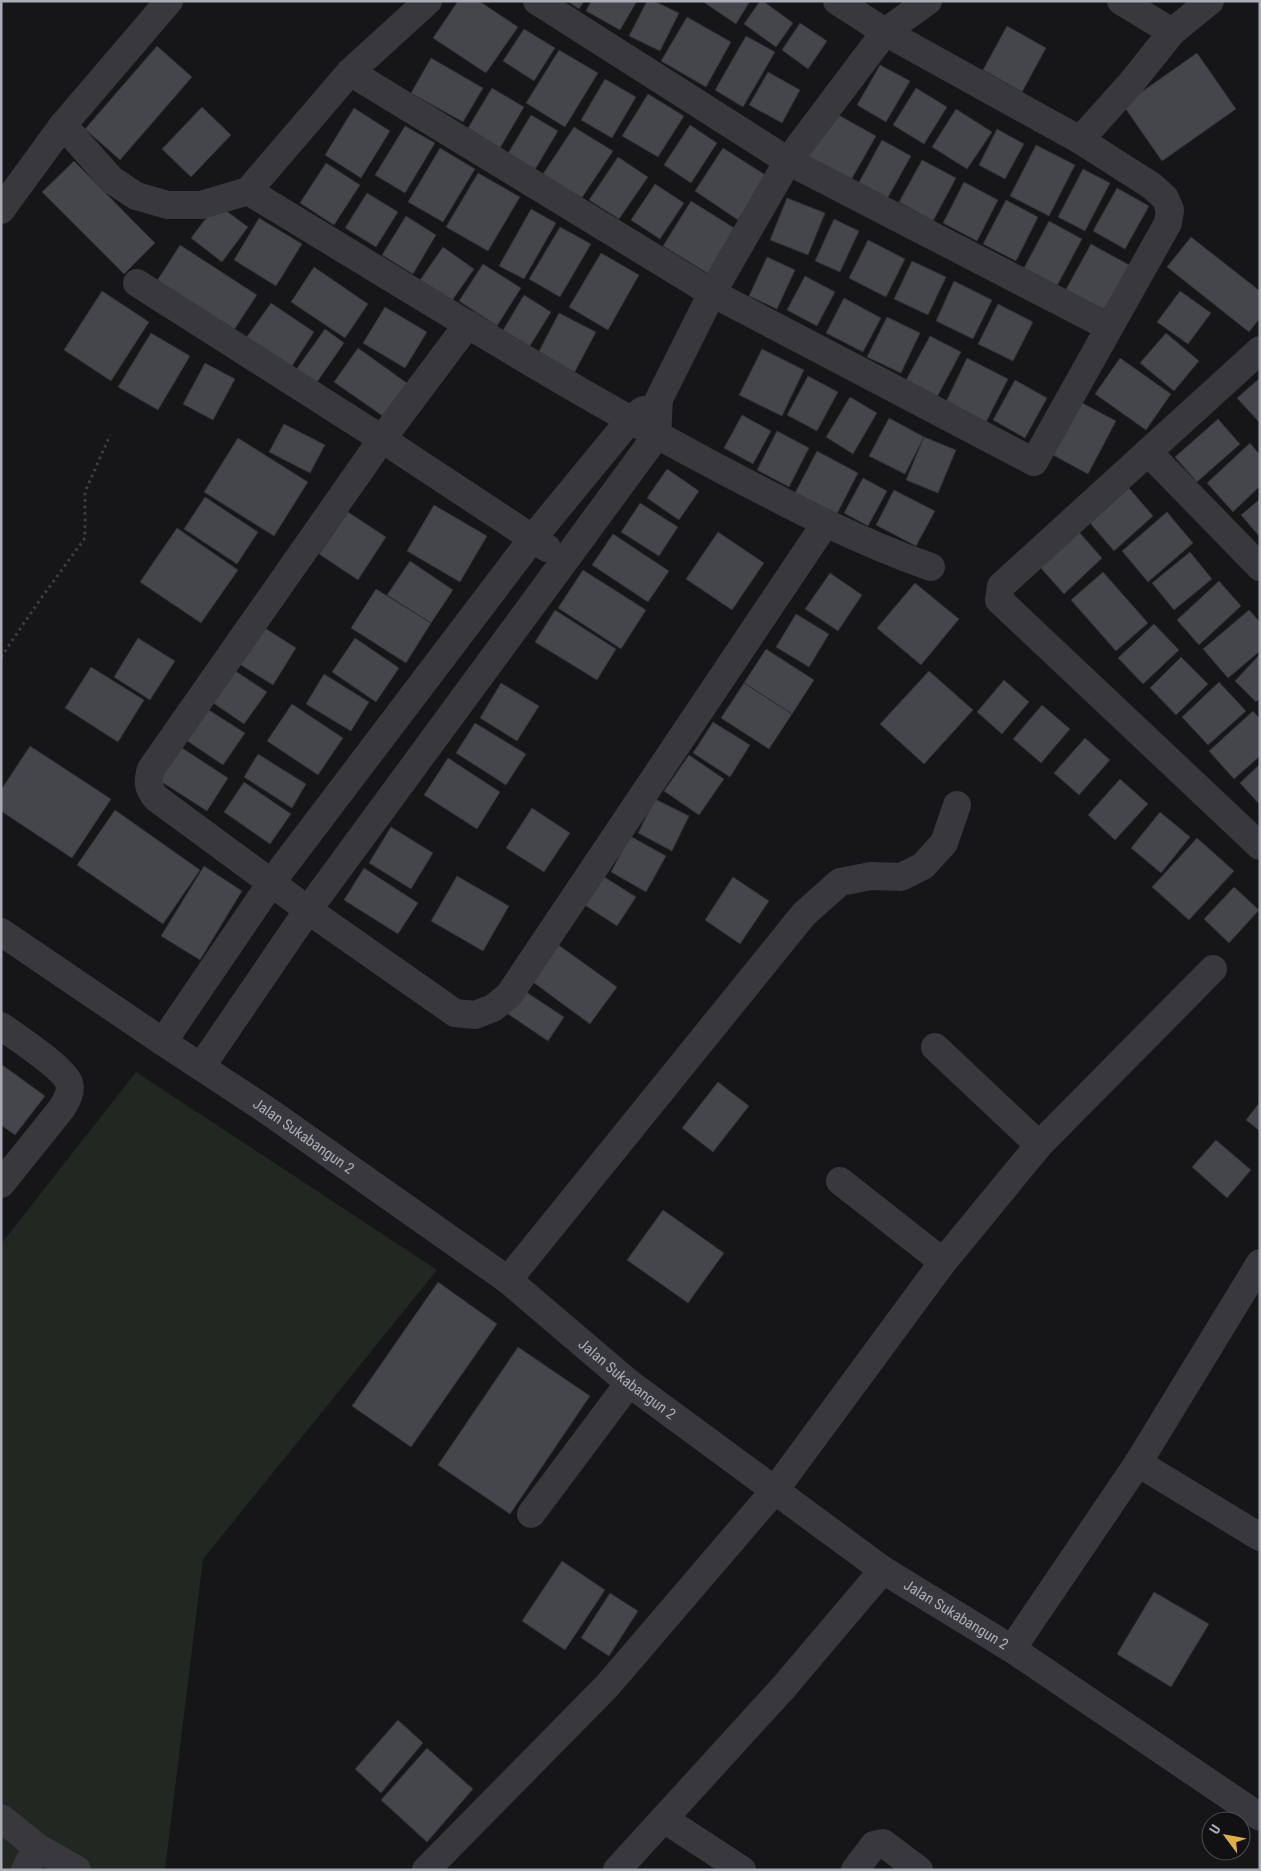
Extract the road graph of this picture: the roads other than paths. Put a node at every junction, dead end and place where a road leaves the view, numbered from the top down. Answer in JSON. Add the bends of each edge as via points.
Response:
{"nodes":[{"id":1,"x":169,"y":1,"type":"edge"},
{"id":2,"x":428,"y":1,"type":"edge"},
{"id":3,"x":537,"y":1,"type":"edge"},
{"id":4,"x":837,"y":1,"type":"edge"},
{"id":5,"x":928,"y":1,"type":"edge"},
{"id":6,"x":1121,"y":1,"type":"edge"},
{"id":7,"x":1210,"y":1,"type":"edge"},
{"id":8,"x":885,"y":32,"type":"junction"},
{"id":9,"x":1172,"y":32,"type":"junction"},
{"id":10,"x":350,"y":72,"type":"junction"},
{"id":11,"x":63,"y":125,"type":"junction"},
{"id":12,"x":1080,"y":140,"type":"junction"},
{"id":13,"x":788,"y":161,"type":"junction"},
{"id":14,"x":248,"y":191,"type":"junction"},
{"id":15,"x":1,"y":210,"type":"edge"},
{"id":16,"x":137,"y":282,"type":"dead end"},
{"id":17,"x":712,"y":293,"type":"junction"},
{"id":18,"x":468,"y":324,"type":"junction"},
{"id":19,"x":1109,"y":327,"type":"junction"},
{"id":20,"x":1260,"y":350,"type":"edge"},
{"id":21,"x":659,"y":399,"type":"junction"},
{"id":22,"x":629,"y":421,"type":"junction"},
{"id":23,"x":657,"y":435,"type":"junction"},
{"id":24,"x":382,"y":439,"type":"junction"},
{"id":25,"x":1148,"y":452,"type":"junction"},
{"id":26,"x":825,"y":524,"type":"junction"},
{"id":27,"x":532,"y":539,"type":"junction"},
{"id":28,"x":565,"y":559,"type":"junction"},
{"id":29,"x":932,"y":567,"type":"dead end"},
{"id":30,"x":1260,"y":567,"type":"edge"},
{"id":31,"x":957,"y":805,"type":"dead end"},
{"id":32,"x":1260,"y":846,"type":"edge"},
{"id":33,"x":271,"y":883,"type":"junction"},
{"id":34,"x":308,"y":910,"type":"junction"},
{"id":35,"x":1,"y":932,"type":"edge"},
{"id":36,"x":1213,"y":969,"type":"dead end"},
{"id":37,"x":1,"y":1026,"type":"edge"},
{"id":38,"x":163,"y":1042,"type":"junction"},
{"id":39,"x":935,"y":1047,"type":"dead end"},
{"id":40,"x":201,"y":1067,"type":"junction"},
{"id":41,"x":1039,"y":1146,"type":"junction"},
{"id":42,"x":840,"y":1181,"type":"dead end"},
{"id":43,"x":1,"y":1184,"type":"edge"},
{"id":44,"x":943,"y":1262,"type":"junction"},
{"id":45,"x":1260,"y":1263,"type":"edge"},
{"id":46,"x":508,"y":1280,"type":"junction"},
{"id":47,"x":629,"y":1383,"type":"junction"},
{"id":48,"x":1138,"y":1463,"type":"junction"},
{"id":49,"x":775,"y":1490,"type":"junction"},
{"id":50,"x":531,"y":1514,"type":"dead end"},
{"id":51,"x":1260,"y":1537,"type":"edge"},
{"id":52,"x":883,"y":1570,"type":"junction"},
{"id":53,"x":1012,"y":1649,"type":"junction"},
{"id":54,"x":1260,"y":1817,"type":"edge"},
{"id":55,"x":1,"y":1818,"type":"edge"},
{"id":56,"x":664,"y":1819,"type":"junction"},
{"id":57,"x":31,"y":1859,"type":"edge"},
{"id":58,"x":77,"y":1870,"type":"edge"},
{"id":59,"x":426,"y":1870,"type":"edge"},
{"id":60,"x":617,"y":1870,"type":"edge"},
{"id":61,"x":742,"y":1870,"type":"edge"},
{"id":62,"x":855,"y":1870,"type":"edge"},
{"id":63,"x":919,"y":1870,"type":"edge"}],
"edges":[{"from":1,"to":11,"type":"street"},
{"from":2,"to":10,"type":"street"},
{"from":3,"to":13,"type":"street"},
{"from":4,"to":8,"type":"street"},
{"from":5,"to":8,"type":"street"},
{"from":6,"to":9,"type":"street"},
{"from":7,"to":9,"type":"street"},
{"from":8,"to":12,"type":"street"},
{"from":8,"to":13,"type":"street"},
{"from":9,"to":12,"type":"street"},
{"from":10,"to":14,"type":"street"},
{"from":10,"to":17,"type":"street"},
{"from":11,"to":14,"type":"street","via":[[112,180],[136,196],[168,205],[202,205]]},
{"from":11,"to":15,"type":"street"},
{"from":12,"to":19,"type":"street","via":[[1152,186],[1165,198],[1170,210],[1168,223]]},
{"from":13,"to":17,"type":"street"},
{"from":13,"to":19,"type":"street"},
{"from":14,"to":18,"type":"street"},
{"from":16,"to":24,"type":"street"},
{"from":17,"to":19,"type":"street","via":[[1034,462]]},
{"from":17,"to":21,"type":"street"},
{"from":18,"to":22,"type":"street"},
{"from":18,"to":24,"type":"street"},
{"from":20,"to":25,"type":"street"},
{"from":21,"to":22,"type":"street"},
{"from":21,"to":23,"type":"street"},
{"from":22,"to":23,"type":"street"},
{"from":22,"to":27,"type":"street"},
{"from":23,"to":26,"type":"street"},
{"from":23,"to":28,"type":"street"},
{"from":24,"to":27,"type":"street"},
{"from":24,"to":33,"type":"street","via":[[151,769],[148,780],[149,790],[156,798]]},
{"from":25,"to":30,"type":"street"},
{"from":25,"to":32,"type":"street","via":[[1001,586],[999,600]]},
{"from":26,"to":29,"type":"street"},
{"from":26,"to":34,"type":"street","via":[[509,995],[493,1008],[475,1016],[455,1013]]},
{"from":27,"to":28,"type":"street"},
{"from":27,"to":33,"type":"street"},
{"from":28,"to":34,"type":"street"},
{"from":31,"to":46,"type":"street","via":[[944,843],[923,866],[901,876],[871,876],[840,882],[804,914]]},
{"from":33,"to":34,"type":"street"},
{"from":33,"to":38,"type":"street"},
{"from":34,"to":40,"type":"street"},
{"from":35,"to":38,"type":"street","name":"Jalan Sukabangun 2"},
{"from":36,"to":41,"type":"street"},
{"from":37,"to":43,"type":"street","via":[[62,1072],[69,1084],[69,1095],[62,1108]]},
{"from":38,"to":40,"type":"street","name":"Jalan Sukabangun 2"},
{"from":39,"to":41,"type":"street"},
{"from":40,"to":46,"type":"street","name":"Jalan Sukabangun 2"},
{"from":41,"to":44,"type":"street"},
{"from":42,"to":44,"type":"street"},
{"from":44,"to":49,"type":"street"},
{"from":45,"to":48,"type":"street"},
{"from":46,"to":47,"type":"street","name":"Jalan Sukabangun 2"},
{"from":47,"to":49,"type":"street","name":"Jalan Sukabangun 2"},
{"from":47,"to":50,"type":"street"},
{"from":48,"to":51,"type":"street"},
{"from":48,"to":53,"type":"street"},
{"from":49,"to":52,"type":"street","name":"Jalan Sukabangun 2"},
{"from":49,"to":59,"type":"street","via":[[608,1685]]},
{"from":52,"to":53,"type":"street","name":"Jalan Sukabangun 2"},
{"from":52,"to":56,"type":"street","via":[[783,1688]]},
{"from":53,"to":54,"type":"street","name":"Jalan Sukabangun 2"},
{"from":55,"to":57,"type":"street"},
{"from":56,"to":60,"type":"street"},
{"from":56,"to":61,"type":"street"},
{"from":57,"to":58,"type":"street"},
{"from":62,"to":63,"type":"street","via":[[874,1845],[883,1842]]}]}
